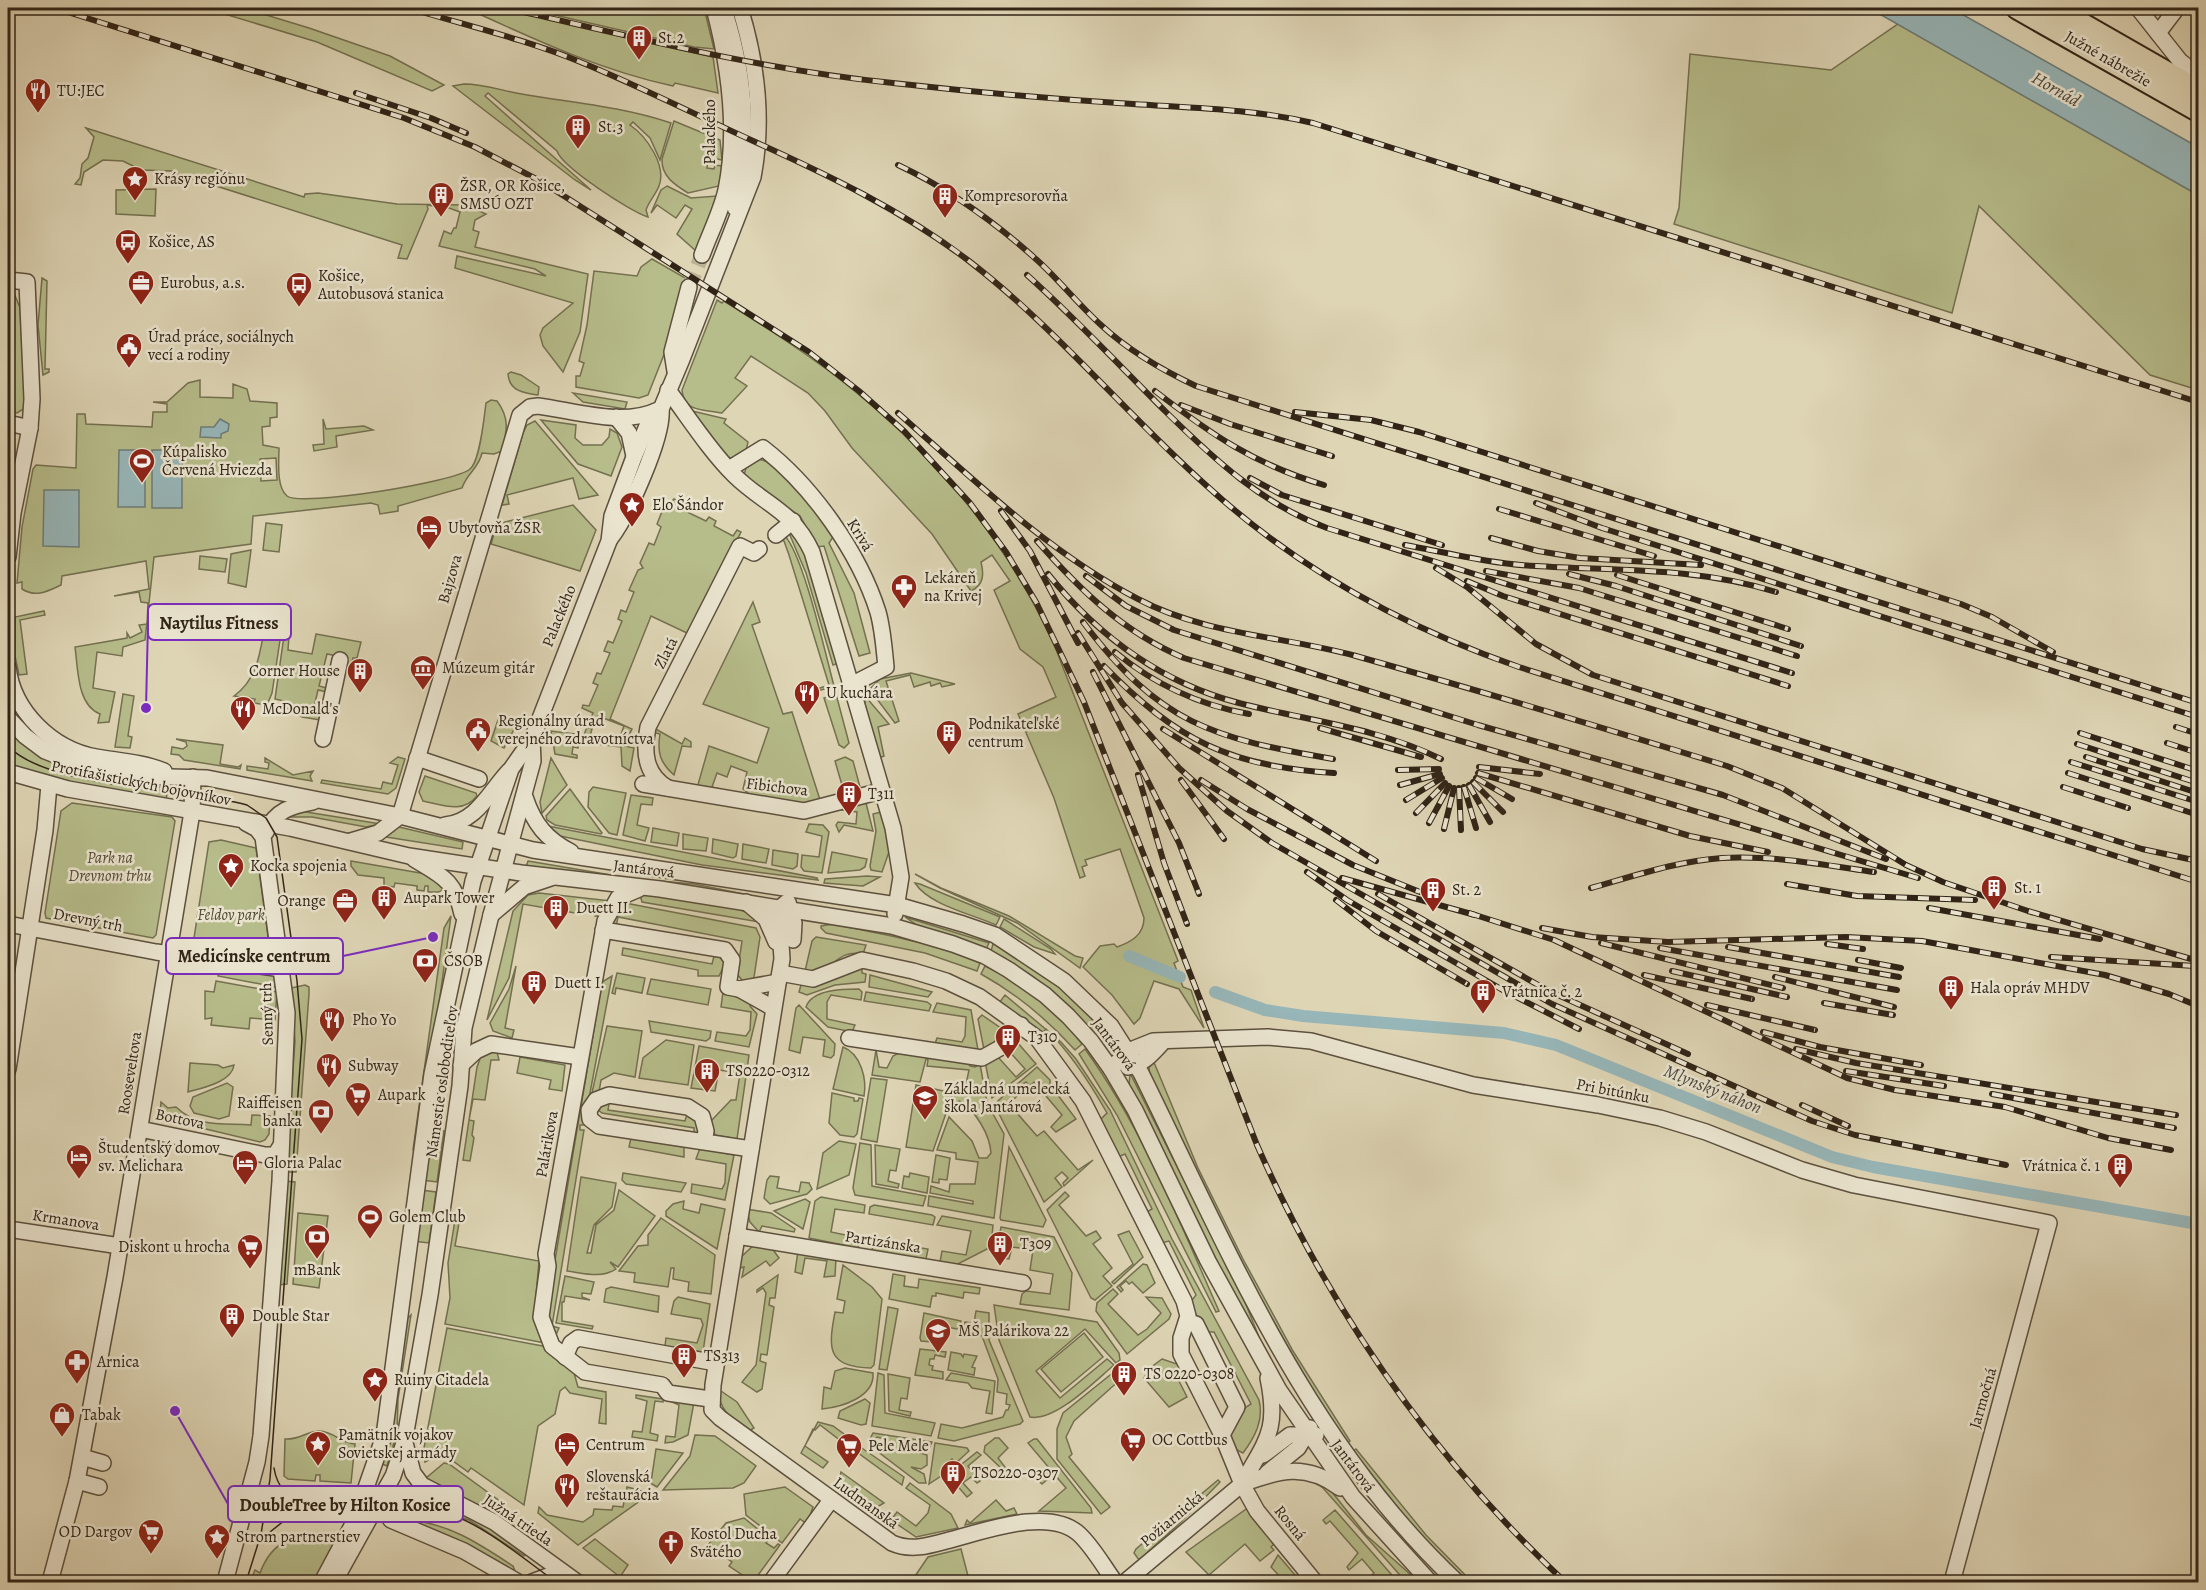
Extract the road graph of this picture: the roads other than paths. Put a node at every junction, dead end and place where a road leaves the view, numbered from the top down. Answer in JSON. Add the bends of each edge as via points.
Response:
{"nodes":[{"id":1,"x":714,"y":8,"type":"edge"},
{"id":2,"x":723,"y":8,"type":"edge"},
{"id":3,"x":740,"y":8,"type":"edge"},
{"id":4,"x":2018,"y":8,"type":"edge"},
{"id":5,"x":2053,"y":8,"type":"edge"},
{"id":6,"x":2138,"y":8,"type":"edge"},
{"id":7,"x":2177,"y":8,"type":"edge"},
{"id":8,"x":2158,"y":33,"type":"junction"},
{"id":9,"x":2199,"y":75,"type":"edge"},
{"id":10,"x":2199,"y":91,"type":"edge"},
{"id":11,"x":2199,"y":110,"type":"edge"},
{"id":12,"x":731,"y":232,"type":"junction"},
{"id":13,"x":702,"y":255,"type":"tunnel mouth"},
{"id":14,"x":8,"y":280,"type":"edge"},
{"id":15,"x":689,"y":287,"type":"tunnel mouth"},
{"id":16,"x":675,"y":371,"type":"junction"},
{"id":17,"x":668,"y":390,"type":"junction"},
{"id":18,"x":661,"y":409,"type":"junction"},
{"id":19,"x":616,"y":417,"type":"junction"},
{"id":20,"x":8,"y":423,"type":"edge"},
{"id":21,"x":30,"y":428,"type":"junction"},
{"id":22,"x":634,"y":457,"type":"junction"},
{"id":23,"x":729,"y":469,"type":"junction"},
{"id":24,"x":793,"y":521,"type":"junction"},
{"id":25,"x":776,"y":535,"type":"dead end"},
{"id":26,"x":609,"y":541,"type":"junction"},
{"id":27,"x":757,"y":551,"type":"dead end"},
{"id":28,"x":8,"y":557,"type":"edge"},
{"id":29,"x":340,"y":660,"type":"dead end"},
{"id":30,"x":8,"y":667,"type":"edge"},
{"id":31,"x":853,"y":684,"type":"junction"},
{"id":32,"x":8,"y":718,"type":"edge"},
{"id":33,"x":323,"y":739,"type":"dead end"},
{"id":34,"x":532,"y":739,"type":"junction"},
{"id":35,"x":417,"y":758,"type":"junction"},
{"id":36,"x":511,"y":769,"type":"junction"},
{"id":37,"x":8,"y":772,"type":"edge"},
{"id":38,"x":172,"y":775,"type":"junction"},
{"id":39,"x":193,"y":777,"type":"junction"},
{"id":40,"x":479,"y":779,"type":"dead end"},
{"id":41,"x":643,"y":784,"type":"dead end"},
{"id":42,"x":49,"y":785,"type":"junction"},
{"id":43,"x":668,"y":788,"type":"junction"},
{"id":44,"x":881,"y":791,"type":"junction"},
{"id":45,"x":525,"y":796,"type":"junction"},
{"id":46,"x":323,"y":801,"type":"junction"},
{"id":47,"x":192,"y":812,"type":"junction"},
{"id":48,"x":400,"y":816,"type":"junction"},
{"id":49,"x":241,"y":821,"type":"junction"},
{"id":50,"x":269,"y":825,"type":"junction"},
{"id":51,"x":442,"y":825,"type":"junction"},
{"id":52,"x":264,"y":841,"type":"junction"},
{"id":53,"x":348,"y":841,"type":"junction"},
{"id":54,"x":495,"y":854,"type":"junction"},
{"id":55,"x":408,"y":856,"type":"junction"},
{"id":56,"x":579,"y":856,"type":"junction"},
{"id":57,"x":554,"y":877,"type":"junction"},
{"id":58,"x":473,"y":881,"type":"joint"},
{"id":59,"x":748,"y":882,"type":"junction"},
{"id":60,"x":646,"y":887,"type":"junction"},
{"id":61,"x":836,"y":895,"type":"junction"},
{"id":62,"x":746,"y":902,"type":"junction"},
{"id":63,"x":897,"y":905,"type":"junction"},
{"id":64,"x":787,"y":906,"type":"junction"},
{"id":65,"x":491,"y":915,"type":"junction"},
{"id":66,"x":836,"y":916,"type":"junction"},
{"id":67,"x":463,"y":921,"type":"junction"},
{"id":68,"x":8,"y":924,"type":"edge"},
{"id":69,"x":892,"y":926,"type":"junction"},
{"id":70,"x":30,"y":928,"type":"junction"},
{"id":71,"x":603,"y":930,"type":"junction"},
{"id":72,"x":793,"y":940,"type":"junction"},
{"id":73,"x":169,"y":953,"type":"junction"},
{"id":74,"x":282,"y":969,"type":"junction"},
{"id":75,"x":780,"y":971,"type":"junction"},
{"id":76,"x":739,"y":989,"type":"junction"},
{"id":77,"x":773,"y":1008,"type":"junction"},
{"id":78,"x":1021,"y":1025,"type":"junction"},
{"id":79,"x":849,"y":1038,"type":"dead end"},
{"id":80,"x":1163,"y":1042,"type":"junction"},
{"id":81,"x":1128,"y":1051,"type":"junction"},
{"id":82,"x":580,"y":1057,"type":"junction"},
{"id":83,"x":8,"y":1061,"type":"edge"},
{"id":84,"x":461,"y":1065,"type":"junction"},
{"id":85,"x":1136,"y":1066,"type":"junction"},
{"id":86,"x":1111,"y":1069,"type":"junction"},
{"id":87,"x":140,"y":1129,"type":"junction"},
{"id":88,"x":704,"y":1142,"type":"junction"},
{"id":89,"x":280,"y":1147,"type":"junction"},
{"id":90,"x":750,"y":1149,"type":"junction"},
{"id":91,"x":2049,"y":1223,"type":"joint"},
{"id":92,"x":8,"y":1229,"type":"edge"},
{"id":93,"x":737,"y":1236,"type":"junction"},
{"id":94,"x":120,"y":1246,"type":"junction"},
{"id":95,"x":1023,"y":1283,"type":"dead end"},
{"id":96,"x":1187,"y":1322,"type":"junction"},
{"id":97,"x":565,"y":1357,"type":"junction"},
{"id":98,"x":716,"y":1364,"type":"junction"},
{"id":99,"x":1266,"y":1368,"type":"junction"},
{"id":100,"x":711,"y":1399,"type":"junction"},
{"id":101,"x":1313,"y":1409,"type":"junction"},
{"id":102,"x":406,"y":1434,"type":"junction"},
{"id":103,"x":1308,"y":1434,"type":"junction"},
{"id":104,"x":1222,"y":1435,"type":"junction"},
{"id":105,"x":1343,"y":1452,"type":"junction"},
{"id":106,"x":82,"y":1457,"type":"junction"},
{"id":107,"x":103,"y":1463,"type":"dead end"},
{"id":108,"x":374,"y":1466,"type":"junction"},
{"id":109,"x":1257,"y":1471,"type":"junction"},
{"id":110,"x":77,"y":1481,"type":"junction"},
{"id":111,"x":1242,"y":1484,"type":"junction"},
{"id":112,"x":99,"y":1487,"type":"dead end"},
{"id":113,"x":1353,"y":1497,"type":"junction"},
{"id":114,"x":831,"y":1500,"type":"junction"},
{"id":115,"x":377,"y":1503,"type":"junction"},
{"id":116,"x":392,"y":1520,"type":"junction"},
{"id":117,"x":363,"y":1530,"type":"junction"},
{"id":118,"x":533,"y":1551,"type":"junction"},
{"id":119,"x":574,"y":1580,"type":"edge"},
{"id":120,"x":51,"y":1582,"type":"edge"},
{"id":121,"x":225,"y":1582,"type":"edge"},
{"id":122,"x":322,"y":1582,"type":"edge"},
{"id":123,"x":334,"y":1582,"type":"edge"},
{"id":124,"x":518,"y":1582,"type":"edge"},
{"id":125,"x":532,"y":1582,"type":"edge"},
{"id":126,"x":771,"y":1582,"type":"edge"},
{"id":127,"x":1115,"y":1582,"type":"edge"},
{"id":128,"x":1125,"y":1582,"type":"edge"},
{"id":129,"x":1315,"y":1582,"type":"edge"},
{"id":130,"x":1430,"y":1582,"type":"edge"},
{"id":131,"x":1457,"y":1582,"type":"edge"},
{"id":132,"x":1952,"y":1582,"type":"edge"}],
"edges":[{"from":1,"to":13,"type":"street","name":"Palackého","via":[[726,66],[730,148],[724,195]]},
{"from":2,"to":12,"type":"street","name":"Palackého","via":[[737,53],[744,95],[742,170]]},
{"from":3,"to":12,"type":"street","name":"Palackého","via":[[755,70],[758,147],[748,194]]},
{"from":4,"to":11,"type":"highway","name":"Južné nábrežie"},
{"from":5,"to":10,"type":"highway","name":"Južné nábrežie"},
{"from":6,"to":8,"type":"street"},
{"from":7,"to":8,"type":"street"},
{"from":8,"to":9,"type":"street","via":[[2180,61]]},
{"from":12,"to":16,"type":"street","name":"Palackého"},
{"from":14,"to":21,"type":"street","via":[[27,282]]},
{"from":15,"to":16,"type":"street","name":"Palackého","via":[[672,352]]},
{"from":16,"to":17,"type":"street","name":"Palackého"},
{"from":17,"to":18,"type":"street","name":"Palackého"},
{"from":17,"to":23,"type":"street"},
{"from":18,"to":19,"type":"street","name":"Bajzova","via":[[645,416]]},
{"from":18,"to":22,"type":"street","name":"Palackého","via":[[647,426]]},
{"from":18,"to":26,"type":"street","name":"Palackého","via":[[660,429],[623,522]]},
{"from":19,"to":22,"type":"street","via":[[629,433]]},
{"from":19,"to":35,"type":"street","name":"Bajzova","via":[[538,406],[526,409],[517,419]]},
{"from":20,"to":21,"type":"street"},
{"from":21,"to":28,"type":"street"},
{"from":22,"to":26,"type":"street","name":"Palackého","via":[[612,516]]},
{"from":23,"to":24,"type":"street"},
{"from":23,"to":31,"type":"street","name":"Krivá","via":[[763,448],[806,488],[859,567],[878,614],[886,667]]},
{"from":24,"to":25,"type":"street"},
{"from":24,"to":31,"type":"street","via":[[816,562]]},
{"from":26,"to":34,"type":"street","name":"Palackého"},
{"from":27,"to":43,"type":"street","name":"Zlatá","via":[[740,546],[648,728],[647,762],[657,780]]},
{"from":29,"to":33,"type":"street"},
{"from":30,"to":38,"type":"street","via":[[25,710],[54,739],[94,757],[143,765]]},
{"from":31,"to":44,"type":"street"},
{"from":32,"to":38,"type":"street","name":"Protifašistických bojovníkov","via":[[35,744],[67,762],[135,776]]},
{"from":34,"to":36,"type":"street","name":"Palackého"},
{"from":34,"to":45,"type":"street","name":"Palackého","via":[[533,761]]},
{"from":35,"to":40,"type":"street"},
{"from":35,"to":48,"type":"street","name":"Bajzova"},
{"from":36,"to":51,"type":"street","via":[[478,811],[460,822]]},
{"from":36,"to":54,"type":"street","name":"Palackého","via":[[495,820]]},
{"from":37,"to":42,"type":"street","name":"Protifašistických bojovníkov"},
{"from":38,"to":39,"type":"street","name":"Protifašistických bojovníkov"},
{"from":39,"to":46,"type":"street","name":"Protifašistických bojovníkov"},
{"from":39,"to":47,"type":"street","name":"Rooseveltova"},
{"from":41,"to":43,"type":"street","name":"Fibichova"},
{"from":42,"to":47,"type":"street","name":"Protifašistických bojovníkov"},
{"from":42,"to":70,"type":"street","name":"Drevný trh"},
{"from":43,"to":44,"type":"street","name":"Fibichova","via":[[801,811]]},
{"from":44,"to":63,"type":"street","via":[[898,851],[901,877]]},
{"from":45,"to":54,"type":"street","name":"Palackého","via":[[517,825]]},
{"from":45,"to":56,"type":"street","via":[[543,833]]},
{"from":46,"to":48,"type":"street","name":"Protifašistických bojovníkov"},
{"from":46,"to":50,"type":"street","name":"Protifašistických bojovníkov","via":[[287,808]]},
{"from":47,"to":49,"type":"street","name":"Protifašistických bojovníkov"},
{"from":47,"to":73,"type":"street","name":"Rooseveltova"},
{"from":48,"to":51,"type":"street","name":"Protifašistických bojovníkov"},
{"from":48,"to":53,"type":"street","name":"Protifašistických bojovníkov","via":[[378,833]]},
{"from":49,"to":50,"type":"street","name":"Protifašistických bojovníkov"},
{"from":49,"to":52,"type":"street","via":[[259,831]]},
{"from":50,"to":52,"type":"street"},
{"from":50,"to":53,"type":"street","name":"Protifašistických bojovníkov"},
{"from":51,"to":54,"type":"street","name":"Protifašistických bojovníkov","via":[[470,834]]},
{"from":52,"to":74,"type":"street","name":"Senný trh"},
{"from":53,"to":55,"type":"street","name":"Protifašistických bojovníkov"},
{"from":54,"to":55,"type":"street","name":"Protifašistických bojovníkov","via":[[462,862]]},
{"from":54,"to":56,"type":"street","name":"Jantárová","via":[[526,848]]},
{"from":54,"to":57,"type":"street","name":"Jantárová","via":[[521,873]]},
{"from":54,"to":58,"type":"street","name":"Palackého"},
{"from":54,"to":65,"type":"street","via":[[498,887]]},
{"from":55,"to":67,"type":"street","via":[[453,885]]},
{"from":56,"to":59,"type":"street","name":"Jantárová"},
{"from":57,"to":60,"type":"street","name":"Jantárová"},
{"from":57,"to":65,"type":"street","via":[[524,887]]},
{"from":58,"to":67,"type":"street","name":"Námestie osloboditeľov"},
{"from":59,"to":61,"type":"street","name":"Jantárová"},
{"from":59,"to":64,"type":"street"},
{"from":60,"to":62,"type":"street","name":"Jantárová"},
{"from":60,"to":71,"type":"street","name":"Palárikova","via":[[618,898],[607,914]]},
{"from":61,"to":63,"type":"street","name":"Jantárová"},
{"from":61,"to":64,"type":"street"},
{"from":62,"to":64,"type":"street","name":"Jantárová"},
{"from":62,"to":75,"type":"street","via":[[770,924]]},
{"from":63,"to":69,"type":"street"},
{"from":63,"to":81,"type":"street","name":"Jantárová","via":[[995,935],[1022,951],[1086,1001],[1111,1026]]},
{"from":64,"to":66,"type":"street","name":"Jantárová"},
{"from":64,"to":72,"type":"street"},
{"from":64,"to":75,"type":"street","via":[[779,929]]},
{"from":65,"to":84,"type":"street","name":"Námestie osloboditeľov","via":[[464,1028]]},
{"from":66,"to":69,"type":"street","name":"Jantárová"},
{"from":66,"to":72,"type":"street","via":[[808,923]]},
{"from":67,"to":108,"type":"street","name":"Námestie osloboditeľov","via":[[432,1074],[388,1408]]},
{"from":68,"to":70,"type":"street"},
{"from":69,"to":86,"type":"street","name":"Jantárová","via":[[953,944],[1010,970],[1068,1016]]},
{"from":70,"to":73,"type":"street","name":"Drevný trh"},
{"from":70,"to":83,"type":"street"},
{"from":71,"to":76,"type":"street","via":[[724,950],[732,960],[728,987]]},
{"from":71,"to":82,"type":"street","name":"Palárikova"},
{"from":72,"to":75,"type":"street"},
{"from":73,"to":74,"type":"street","name":"Drevný trh"},
{"from":73,"to":87,"type":"street","name":"Rooseveltova"},
{"from":74,"to":89,"type":"street","name":"Senný trh","via":[[287,1013]]},
{"from":75,"to":76,"type":"street"},
{"from":75,"to":77,"type":"street"},
{"from":75,"to":78,"type":"street","via":[[813,979],[856,960],[868,961],[946,981],[980,997]]},
{"from":76,"to":77,"type":"street"},
{"from":77,"to":90,"type":"street"},
{"from":78,"to":79,"type":"street","via":[[1000,1048],[982,1058]]},
{"from":78,"to":96,"type":"street","via":[[1050,1053],[1083,1101],[1184,1301]]},
{"from":80,"to":81,"type":"street","name":"Pri bitúnku","via":[[1144,1043]]},
{"from":80,"to":85,"type":"street"},
{"from":80,"to":91,"type":"street","name":"Pri bitúnku","via":[[1268,1037],[1311,1041],[1473,1086],[1660,1118],[1854,1185]]},
{"from":81,"to":85,"type":"street","name":"Jantárová"},
{"from":81,"to":86,"type":"street","name":"Pri bitúnku"},
{"from":82,"to":84,"type":"street","via":[[484,1046]]},
{"from":82,"to":97,"type":"street","name":"Palárikova","via":[[546,1254],[548,1266],[541,1306],[552,1346]]},
{"from":84,"to":102,"type":"street","name":"Námestie osloboditeľov"},
{"from":85,"to":86,"type":"street"},
{"from":85,"to":101,"type":"street","name":"Jantárová","via":[[1266,1328]]},
{"from":86,"to":99,"type":"street","name":"Jantárová"},
{"from":87,"to":89,"type":"street","name":"Bottova","via":[[265,1155],[274,1155]]},
{"from":87,"to":94,"type":"street","name":"Rooseveltova"},
{"from":88,"to":88,"type":"street","via":[[702,1116],[691,1108],[609,1095],[596,1100],[589,1110],[590,1119],[599,1125]]},
{"from":88,"to":90,"type":"street"},
{"from":89,"to":121,"type":"street","via":[[261,1436]]},
{"from":90,"to":93,"type":"street"},
{"from":91,"to":132,"type":"street","name":"Jarmočná"},
{"from":92,"to":94,"type":"street","name":"Krmanova"},
{"from":93,"to":95,"type":"street","name":"Partizánska"},
{"from":93,"to":98,"type":"street"},
{"from":94,"to":106,"type":"street","name":"Rooseveltova"},
{"from":96,"to":104,"type":"street","name":"Rosná","via":[[1181,1354]]},
{"from":96,"to":104,"type":"street","via":[[1196,1324],[1237,1407]]},
{"from":97,"to":98,"type":"street","via":[[571,1342],[578,1338]]},
{"from":97,"to":100,"type":"street","name":"Palárikova","via":[[592,1374],[662,1385],[668,1394]]},
{"from":98,"to":100,"type":"street"},
{"from":99,"to":103,"type":"street","name":"Jantárová"},
{"from":99,"to":109,"type":"street","name":"Požiarnická","via":[[1273,1424]]},
{"from":100,"to":114,"type":"street","name":"Ludmanská","via":[[712,1410],[720,1418]]},
{"from":101,"to":103,"type":"street"},
{"from":101,"to":105,"type":"street","name":"Jantárová"},
{"from":102,"to":115,"type":"street","name":"Námestie osloboditeľov","via":[[396,1468]]},
{"from":102,"to":118,"type":"street","name":"Južná trieda","via":[[411,1467],[422,1485],[494,1522]]},
{"from":103,"to":105,"type":"street","via":[[1326,1438]]},
{"from":103,"to":109,"type":"street","via":[[1294,1452]]},
{"from":103,"to":113,"type":"street","name":"Jantárová"},
{"from":104,"to":111,"type":"street","name":"Rosná"},
{"from":105,"to":131,"type":"street","name":"Jantárová","via":[[1410,1534]]},
{"from":106,"to":107,"type":"street"},
{"from":106,"to":110,"type":"street","name":"Rooseveltova"},
{"from":108,"to":115,"type":"street","via":[[371,1487]]},
{"from":108,"to":122,"type":"street","via":[[354,1522]]},
{"from":109,"to":111,"type":"street","name":"Požiarnická"},
{"from":109,"to":113,"type":"street","via":[[1315,1473]]},
{"from":110,"to":112,"type":"street"},
{"from":110,"to":120,"type":"street","name":"Rooseveltova"},
{"from":111,"to":128,"type":"street","name":"Požiarnická"},
{"from":111,"to":129,"type":"street","name":"Rosná","via":[[1257,1511]]},
{"from":113,"to":130,"type":"street","name":"Jantárová"},
{"from":114,"to":126,"type":"street"},
{"from":114,"to":127,"type":"street","name":"Ludmanská","via":[[887,1541],[902,1547],[924,1547],[1028,1522],[1055,1522],[1082,1537]]},
{"from":115,"to":116,"type":"street"},
{"from":115,"to":117,"type":"street","name":"Námestie osloboditeľov"},
{"from":116,"to":117,"type":"street","via":[[379,1519]]},
{"from":116,"to":124,"type":"street","via":[[464,1551]]},
{"from":117,"to":123,"type":"street","name":"Námestie osloboditeľov"},
{"from":118,"to":119,"type":"street","name":"Južná trieda"},
{"from":118,"to":125,"type":"street"},
{"from":119,"to":125,"type":"street","via":[[555,1576]]}]}
